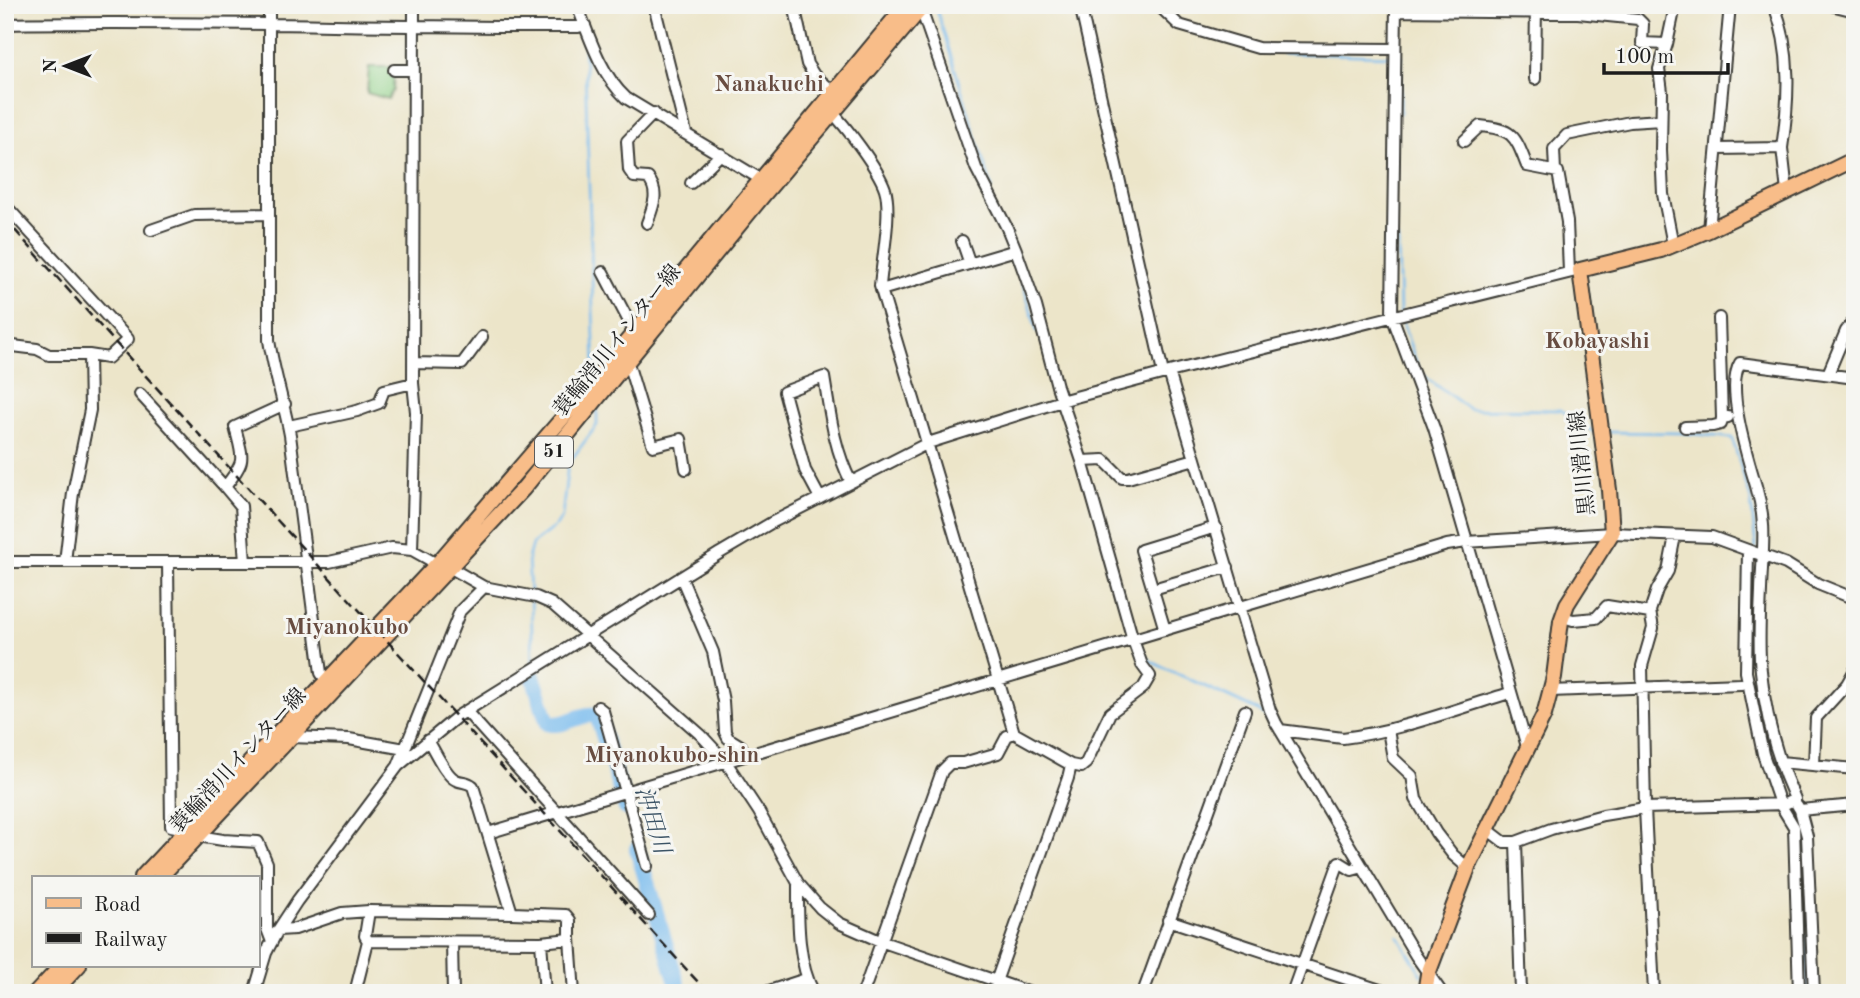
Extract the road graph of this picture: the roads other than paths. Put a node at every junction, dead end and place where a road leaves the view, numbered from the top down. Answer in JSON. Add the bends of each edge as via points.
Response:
{"nodes":[{"id":1,"x":269,"y":5,"type":"edge"},
{"id":2,"x":414,"y":5,"type":"edge"},
{"id":3,"x":577,"y":5,"type":"edge"},
{"id":4,"x":654,"y":5,"type":"edge"},
{"id":5,"x":793,"y":5,"type":"edge"},
{"id":6,"x":905,"y":5,"type":"edge"},
{"id":7,"x":1080,"y":5,"type":"edge"},
{"id":8,"x":1158,"y":5,"type":"edge"},
{"id":9,"x":1679,"y":5,"type":"edge"},
{"id":10,"x":1730,"y":5,"type":"edge"},
{"id":11,"x":1774,"y":5,"type":"edge"},
{"id":12,"x":1831,"y":5,"type":"edge"},
{"id":13,"x":923,"y":7,"type":"edge"},
{"id":14,"x":1396,"y":8,"type":"edge"},
{"id":15,"x":1536,"y":9,"type":"edge"},
{"id":16,"x":1855,"y":12,"type":"edge"},
{"id":17,"x":5,"y":24,"type":"edge"},
{"id":18,"x":269,"y":24,"type":"junction"},
{"id":19,"x":585,"y":25,"type":"junction"},
{"id":20,"x":414,"y":27,"type":"junction"},
{"id":21,"x":1667,"y":44,"type":"junction"},
{"id":22,"x":1395,"y":49,"type":"junction"},
{"id":23,"x":394,"y":70,"type":"dead end"},
{"id":24,"x":412,"y":70,"type":"junction"},
{"id":25,"x":1535,"y":79,"type":"dead end"},
{"id":26,"x":835,"y":93,"type":"junction"},
{"id":27,"x":829,"y":109,"type":"junction"},
{"id":28,"x":654,"y":113,"type":"junction"},
{"id":29,"x":1661,"y":120,"type":"junction"},
{"id":30,"x":686,"y":133,"type":"junction"},
{"id":31,"x":1464,"y":141,"type":"dead end"},
{"id":32,"x":1782,"y":148,"type":"junction"},
{"id":33,"x":1717,"y":149,"type":"junction"},
{"id":34,"x":721,"y":154,"type":"junction"},
{"id":35,"x":1855,"y":159,"type":"edge"},
{"id":36,"x":1555,"y":171,"type":"junction"},
{"id":37,"x":762,"y":180,"type":"junction"},
{"id":38,"x":691,"y":183,"type":"dead end"},
{"id":39,"x":1787,"y":192,"type":"junction"},
{"id":40,"x":5,"y":205,"type":"edge"},
{"id":41,"x":269,"y":214,"type":"junction"},
{"id":42,"x":647,"y":223,"type":"dead end"},
{"id":43,"x":151,"y":230,"type":"dead end"},
{"id":44,"x":1709,"y":230,"type":"junction"},
{"id":45,"x":962,"y":241,"type":"dead end"},
{"id":46,"x":1673,"y":245,"type":"junction"},
{"id":47,"x":1016,"y":250,"type":"junction"},
{"id":48,"x":970,"y":264,"type":"junction"},
{"id":49,"x":1574,"y":271,"type":"junction"},
{"id":50,"x":603,"y":272,"type":"dead end"},
{"id":51,"x":881,"y":289,"type":"junction"},
{"id":52,"x":1392,"y":316,"type":"junction"},
{"id":53,"x":1719,"y":318,"type":"dead end"},
{"id":54,"x":1855,"y":319,"type":"edge"},
{"id":55,"x":634,"y":331,"type":"junction"},
{"id":56,"x":482,"y":337,"type":"dead end"},
{"id":57,"x":5,"y":345,"type":"edge"},
{"id":58,"x":618,"y":350,"type":"junction"},
{"id":59,"x":89,"y":355,"type":"junction"},
{"id":60,"x":413,"y":363,"type":"junction"},
{"id":61,"x":628,"y":363,"type":"junction"},
{"id":62,"x":1166,"y":373,"type":"junction"},
{"id":63,"x":1828,"y":374,"type":"junction"},
{"id":64,"x":1855,"y":377,"type":"edge"},
{"id":65,"x":413,"y":383,"type":"junction"},
{"id":66,"x":140,"y":394,"type":"dead end"},
{"id":67,"x":1062,"y":401,"type":"junction"},
{"id":68,"x":285,"y":404,"type":"junction"},
{"id":69,"x":1737,"y":417,"type":"junction"},
{"id":70,"x":1723,"y":418,"type":"junction"},
{"id":71,"x":289,"y":426,"type":"junction"},
{"id":72,"x":1685,"y":427,"type":"dead end"},
{"id":73,"x":928,"y":443,"type":"junction"},
{"id":74,"x":1195,"y":459,"type":"junction"},
{"id":75,"x":1082,"y":461,"type":"junction"},
{"id":76,"x":686,"y":469,"type":"dead end"},
{"id":77,"x":851,"y":482,"type":"junction"},
{"id":78,"x":225,"y":487,"type":"junction"},
{"id":79,"x":820,"y":498,"type":"junction"},
{"id":80,"x":1216,"y":527,"type":"junction"},
{"id":81,"x":1612,"y":533,"type":"junction"},
{"id":82,"x":1675,"y":536,"type":"junction"},
{"id":83,"x":1466,"y":542,"type":"junction"},
{"id":84,"x":412,"y":550,"type":"junction"},
{"id":85,"x":1748,"y":550,"type":"junction"},
{"id":86,"x":1762,"y":557,"type":"junction"},
{"id":87,"x":5,"y":562,"type":"edge"},
{"id":88,"x":65,"y":562,"type":"junction"},
{"id":89,"x":168,"y":562,"type":"junction"},
{"id":90,"x":245,"y":562,"type":"junction"},
{"id":91,"x":306,"y":562,"type":"junction"},
{"id":92,"x":443,"y":566,"type":"junction"},
{"id":93,"x":1228,"y":567,"type":"junction"},
{"id":94,"x":681,"y":577,"type":"junction"},
{"id":95,"x":484,"y":587,"type":"junction"},
{"id":96,"x":1153,"y":589,"type":"junction"},
{"id":97,"x":1855,"y":599,"type":"edge"},
{"id":98,"x":1240,"y":608,"type":"junction"},
{"id":99,"x":1650,"y":613,"type":"junction"},
{"id":100,"x":1563,"y":617,"type":"junction"},
{"id":101,"x":1165,"y":630,"type":"junction"},
{"id":102,"x":588,"y":634,"type":"junction"},
{"id":103,"x":1133,"y":640,"type":"junction"},
{"id":104,"x":1855,"y":670,"type":"edge"},
{"id":105,"x":998,"y":680,"type":"junction"},
{"id":106,"x":327,"y":682,"type":"junction"},
{"id":107,"x":1741,"y":684,"type":"dead end"},
{"id":108,"x":1642,"y":687,"type":"junction"},
{"id":109,"x":1550,"y":691,"type":"junction"},
{"id":110,"x":1510,"y":693,"type":"junction"},
{"id":111,"x":598,"y":707,"type":"dead end"},
{"id":112,"x":1245,"y":710,"type":"dead end"},
{"id":113,"x":466,"y":711,"type":"junction"},
{"id":114,"x":1280,"y":730,"type":"junction"},
{"id":115,"x":1388,"y":730,"type":"junction"},
{"id":116,"x":1014,"y":733,"type":"junction"},
{"id":117,"x":290,"y":737,"type":"junction"},
{"id":118,"x":428,"y":740,"type":"junction"},
{"id":119,"x":405,"y":749,"type":"junction"},
{"id":120,"x":1528,"y":750,"type":"junction"},
{"id":121,"x":745,"y":756,"type":"junction"},
{"id":122,"x":726,"y":762,"type":"junction"},
{"id":123,"x":1780,"y":762,"type":"junction"},
{"id":124,"x":1071,"y":765,"type":"junction"},
{"id":125,"x":1814,"y":765,"type":"junction"},
{"id":126,"x":398,"y":766,"type":"junction"},
{"id":127,"x":1855,"y":769,"type":"edge"},
{"id":128,"x":626,"y":792,"type":"junction"},
{"id":129,"x":1788,"y":802,"type":"junction"},
{"id":130,"x":1855,"y":806,"type":"edge"},
{"id":131,"x":1645,"y":808,"type":"junction"},
{"id":132,"x":1800,"y":810,"type":"junction"},
{"id":133,"x":557,"y":812,"type":"junction"},
{"id":134,"x":1487,"y":829,"type":"junction"},
{"id":135,"x":192,"y":832,"type":"junction"},
{"id":136,"x":488,"y":833,"type":"junction"},
{"id":137,"x":1516,"y":842,"type":"junction"},
{"id":138,"x":647,"y":866,"type":"dead end"},
{"id":139,"x":1363,"y":867,"type":"junction"},
{"id":140,"x":1468,"y":868,"type":"junction"},
{"id":141,"x":143,"y":876,"type":"edge"},
{"id":142,"x":161,"y":876,"type":"edge"},
{"id":143,"x":798,"y":883,"type":"junction"},
{"id":144,"x":369,"y":911,"type":"junction"},
{"id":145,"x":512,"y":913,"type":"junction"},
{"id":146,"x":649,"y":915,"type":"dead end"},
{"id":147,"x":1168,"y":920,"type":"junction"},
{"id":148,"x":278,"y":930,"type":"junction"},
{"id":149,"x":570,"y":939,"type":"junction"},
{"id":150,"x":880,"y":941,"type":"junction"},
{"id":151,"x":272,"y":942,"type":"junction"},
{"id":152,"x":368,"y":942,"type":"junction"},
{"id":153,"x":452,"y":942,"type":"junction"},
{"id":154,"x":541,"y":942,"type":"junction"},
{"id":155,"x":1302,"y":964,"type":"junction"},
{"id":156,"x":60,"y":967,"type":"edge"},
{"id":157,"x":77,"y":967,"type":"edge"},
{"id":158,"x":1428,"y":974,"type":"junction"},
{"id":159,"x":806,"y":979,"type":"junction"},
{"id":160,"x":996,"y":981,"type":"junction"},
{"id":161,"x":36,"y":993,"type":"edge"},
{"id":162,"x":53,"y":993,"type":"edge"},
{"id":163,"x":254,"y":993,"type":"edge"},
{"id":164,"x":355,"y":993,"type":"edge"},
{"id":165,"x":453,"y":993,"type":"edge"},
{"id":166,"x":545,"y":993,"type":"edge"},
{"id":167,"x":574,"y":993,"type":"edge"},
{"id":168,"x":763,"y":993,"type":"edge"},
{"id":169,"x":814,"y":993,"type":"edge"},
{"id":170,"x":863,"y":993,"type":"edge"},
{"id":171,"x":992,"y":993,"type":"edge"},
{"id":172,"x":1031,"y":993,"type":"edge"},
{"id":173,"x":1143,"y":993,"type":"edge"},
{"id":174,"x":1292,"y":993,"type":"edge"},
{"id":175,"x":1390,"y":993,"type":"edge"},
{"id":176,"x":1425,"y":993,"type":"edge"},
{"id":177,"x":1442,"y":993,"type":"edge"},
{"id":178,"x":1521,"y":993,"type":"edge"},
{"id":179,"x":1654,"y":993,"type":"edge"},
{"id":180,"x":1799,"y":993,"type":"edge"},
{"id":181,"x":1814,"y":993,"type":"edge"}],
"edges":[{"from":1,"to":18,"type":"street"},
{"from":2,"to":20,"type":"street"},
{"from":3,"to":19,"type":"street"},
{"from":4,"to":30,"type":"street"},
{"from":5,"to":26,"type":"street","via":[[807,64]]},
{"from":6,"to":26,"type":"main road","name":"蓑輪滑川インター線","number":"51"},
{"from":7,"to":62,"type":"street"},
{"from":8,"to":22,"type":"street","via":[[1179,25],[1258,48]]},
{"from":9,"to":21,"type":"street"},
{"from":10,"to":33,"type":"street"},
{"from":11,"to":32,"type":"street","via":[[1787,55]]},
{"from":12,"to":16,"type":"street"},
{"from":13,"to":27,"type":"main road","name":"蓑輪滑川インター線","number":"51"},
{"from":13,"to":47,"type":"street","via":[[976,168]]},
{"from":14,"to":15,"type":"street"},
{"from":14,"to":22,"type":"street"},
{"from":15,"to":21,"type":"street","via":[[1638,19],[1643,24],[1642,43]]},
{"from":15,"to":25,"type":"street"},
{"from":17,"to":18,"type":"street"},
{"from":18,"to":20,"type":"street"},
{"from":18,"to":41,"type":"street"},
{"from":19,"to":20,"type":"street"},
{"from":19,"to":28,"type":"street","via":[[611,82],[626,98]]},
{"from":20,"to":24,"type":"street"},
{"from":21,"to":29,"type":"street","via":[[1659,69]]},
{"from":22,"to":52,"type":"street"},
{"from":23,"to":24,"type":"street"},
{"from":24,"to":60,"type":"street"},
{"from":26,"to":27,"type":"main road","name":"蓑輪滑川インター線","number":"51"},
{"from":27,"to":37,"type":"main road","name":"蓑輪滑川インター線","number":"51"},
{"from":27,"to":51,"type":"street","via":[[869,160],[885,189]]},
{"from":27,"to":61,"type":"main road","name":"蓑輪滑川インター線","number":"51"},
{"from":28,"to":30,"type":"street"},
{"from":28,"to":42,"type":"street","via":[[627,141],[629,170],[634,177],[648,178],[653,184]]},
{"from":29,"to":36,"type":"street","via":[[1567,135],[1554,149]]},
{"from":29,"to":46,"type":"street","via":[[1663,194]]},
{"from":30,"to":34,"type":"street"},
{"from":31,"to":36,"type":"street","via":[[1480,127],[1505,130],[1514,136],[1527,166]]},
{"from":32,"to":33,"type":"street"},
{"from":32,"to":39,"type":"street"},
{"from":33,"to":44,"type":"street"},
{"from":34,"to":37,"type":"street"},
{"from":34,"to":38,"type":"street"},
{"from":35,"to":39,"type":"main road"},
{"from":36,"to":49,"type":"street","via":[[1561,176]]},
{"from":37,"to":55,"type":"main road","name":"蓑輪滑川インター線","number":"51"},
{"from":39,"to":44,"type":"main road"},
{"from":40,"to":59,"type":"street","via":[[128,339],[108,358]]},
{"from":41,"to":43,"type":"street","via":[[194,215]]},
{"from":41,"to":68,"type":"street","via":[[269,340]]},
{"from":44,"to":46,"type":"main road"},
{"from":45,"to":48,"type":"street"},
{"from":46,"to":49,"type":"main road"},
{"from":47,"to":48,"type":"street"},
{"from":47,"to":67,"type":"street"},
{"from":48,"to":51,"type":"street"},
{"from":49,"to":52,"type":"street"},
{"from":49,"to":81,"type":"main road","name":"黒川滑川線"},
{"from":50,"to":55,"type":"street"},
{"from":51,"to":73,"type":"street"},
{"from":52,"to":62,"type":"street"},
{"from":52,"to":83,"type":"street","via":[[1434,428]]},
{"from":53,"to":70,"type":"street"},
{"from":54,"to":63,"type":"street"},
{"from":55,"to":58,"type":"main road","name":"蓑輪滑川インター線","number":"51"},
{"from":56,"to":60,"type":"street","via":[[462,364]]},
{"from":57,"to":59,"type":"street","via":[[49,355]]},
{"from":58,"to":61,"type":"street"},
{"from":58,"to":92,"type":"main road","name":"蓑輪滑川インター線","number":"51"},
{"from":59,"to":88,"type":"street","via":[[90,410]]},
{"from":60,"to":65,"type":"street"},
{"from":61,"to":76,"type":"street","via":[[653,446],[681,439]]},
{"from":61,"to":92,"type":"main road","name":"蓑輪滑川インター線","number":"51","via":[[523,489]]},
{"from":62,"to":67,"type":"street"},
{"from":62,"to":74,"type":"street"},
{"from":63,"to":64,"type":"street"},
{"from":63,"to":69,"type":"street","via":[[1740,363],[1736,370]]},
{"from":65,"to":71,"type":"street","via":[[384,390],[379,403],[357,411]]},
{"from":65,"to":84,"type":"street"},
{"from":66,"to":78,"type":"street"},
{"from":67,"to":73,"type":"street"},
{"from":67,"to":75,"type":"street"},
{"from":68,"to":71,"type":"street"},
{"from":68,"to":78,"type":"street","via":[[235,426],[241,467]]},
{"from":69,"to":70,"type":"street"},
{"from":69,"to":86,"type":"street","via":[[1762,504]]},
{"from":70,"to":72,"type":"street","via":[[1713,426]]},
{"from":71,"to":91,"type":"street"},
{"from":73,"to":77,"type":"street"},
{"from":73,"to":105,"type":"street"},
{"from":74,"to":75,"type":"street","via":[[1128,478],[1122,478],[1104,460]]},
{"from":74,"to":80,"type":"street"},
{"from":75,"to":103,"type":"street"},
{"from":77,"to":79,"type":"street"},
{"from":77,"to":79,"type":"street","via":[[833,430],[824,377],[784,392],[805,470]]},
{"from":78,"to":90,"type":"street","via":[[241,506]]},
{"from":79,"to":94,"type":"street"},
{"from":80,"to":93,"type":"street"},
{"from":80,"to":96,"type":"street","via":[[1141,550]]},
{"from":81,"to":82,"type":"street"},
{"from":81,"to":83,"type":"street"},
{"from":81,"to":100,"type":"main road","name":"黒川滑川線"},
{"from":82,"to":85,"type":"street","via":[[1713,537]]},
{"from":82,"to":99,"type":"street","via":[[1668,571]]},
{"from":83,"to":98,"type":"street"},
{"from":83,"to":110,"type":"street"},
{"from":84,"to":91,"type":"street","via":[[392,548],[329,562]]},
{"from":84,"to":92,"type":"street"},
{"from":85,"to":86,"type":"street"},
{"from":85,"to":129,"type":"street","via":[[1746,672],[1763,754]]},
{"from":86,"to":97,"type":"street"},
{"from":86,"to":123,"type":"street","via":[[1761,671]]},
{"from":87,"to":88,"type":"street"},
{"from":88,"to":89,"type":"street"},
{"from":89,"to":90,"type":"street"},
{"from":89,"to":135,"type":"street","via":[[171,826]]},
{"from":90,"to":91,"type":"street"},
{"from":91,"to":106,"type":"street","via":[[321,673]]},
{"from":92,"to":95,"type":"street"},
{"from":92,"to":106,"type":"main road","name":"蓑輪滑川インター線","number":"51"},
{"from":92,"to":117,"type":"main road","name":"蓑輪滑川インター線","number":"51"},
{"from":93,"to":96,"type":"street"},
{"from":93,"to":98,"type":"street"},
{"from":94,"to":102,"type":"street"},
{"from":94,"to":121,"type":"street","via":[[713,652],[725,732]]},
{"from":95,"to":102,"type":"street","via":[[531,596],[560,609]]},
{"from":95,"to":119,"type":"street","via":[[460,611]]},
{"from":96,"to":101,"type":"street"},
{"from":98,"to":101,"type":"street"},
{"from":98,"to":114,"type":"street"},
{"from":99,"to":100,"type":"street","via":[[1607,606],[1595,618]]},
{"from":99,"to":108,"type":"street","via":[[1653,628],[1642,666]]},
{"from":100,"to":109,"type":"main road","name":"黒川滑川線"},
{"from":101,"to":103,"type":"street"},
{"from":102,"to":113,"type":"street"},
{"from":102,"to":122,"type":"street"},
{"from":103,"to":105,"type":"street"},
{"from":103,"to":124,"type":"street","via":[[1150,676],[1143,688],[1110,713],[1086,764]]},
{"from":104,"to":125,"type":"street","via":[[1816,718]]},
{"from":105,"to":116,"type":"street"},
{"from":105,"to":121,"type":"street"},
{"from":106,"to":135,"type":"main road","name":"蓑輪滑川インター線","number":"51"},
{"from":107,"to":108,"type":"street"},
{"from":108,"to":109,"type":"street"},
{"from":108,"to":131,"type":"street"},
{"from":109,"to":120,"type":"main road","name":"黒川滑川線"},
{"from":110,"to":115,"type":"street"},
{"from":110,"to":120,"type":"street"},
{"from":111,"to":128,"type":"street"},
{"from":112,"to":147,"type":"street"},
{"from":113,"to":118,"type":"street"},
{"from":113,"to":133,"type":"street"},
{"from":114,"to":115,"type":"street","via":[[1343,738]]},
{"from":114,"to":139,"type":"street"},
{"from":115,"to":140,"type":"street","via":[[1392,758],[1412,776],[1416,799],[1453,855]]},
{"from":116,"to":124,"type":"street"},
{"from":116,"to":150,"type":"street","via":[[1007,736],[998,753],[950,763],[942,771]]},
{"from":117,"to":119,"type":"street"},
{"from":117,"to":135,"type":"main road","name":"蓑輪滑川インター線","number":"51"},
{"from":118,"to":126,"type":"street"},
{"from":118,"to":136,"type":"street","via":[[449,774],[473,786]]},
{"from":119,"to":126,"type":"street"},
{"from":120,"to":134,"type":"main road","name":"黒川滑川線"},
{"from":121,"to":122,"type":"street"},
{"from":122,"to":128,"type":"street"},
{"from":122,"to":143,"type":"street"},
{"from":123,"to":125,"type":"street"},
{"from":123,"to":129,"type":"street"},
{"from":124,"to":160,"type":"street"},
{"from":125,"to":127,"type":"street"},
{"from":126,"to":148,"type":"street"},
{"from":128,"to":133,"type":"street"},
{"from":128,"to":138,"type":"street"},
{"from":129,"to":131,"type":"street"},
{"from":129,"to":132,"type":"street"},
{"from":129,"to":180,"type":"street","via":[[1795,838]]},
{"from":130,"to":132,"type":"street"},
{"from":131,"to":137,"type":"street","via":[[1550,829]]},
{"from":131,"to":179,"type":"street"},
{"from":132,"to":181,"type":"street","via":[[1807,836]]},
{"from":133,"to":136,"type":"street"},
{"from":133,"to":146,"type":"street"},
{"from":134,"to":137,"type":"street","via":[[1504,842]]},
{"from":134,"to":140,"type":"main road","name":"黒川滑川線"},
{"from":135,"to":141,"type":"main road","name":"蓑輪滑川インター線","number":"51"},
{"from":135,"to":142,"type":"main road","name":"蓑輪滑川インター線","number":"51"},
{"from":135,"to":151,"type":"street","via":[[258,842],[267,863],[267,929]]},
{"from":136,"to":145,"type":"street"},
{"from":137,"to":178,"type":"street"},
{"from":139,"to":155,"type":"street","via":[[1352,870],[1339,862]]},
{"from":139,"to":158,"type":"street"},
{"from":140,"to":158,"type":"main road","name":"黒川滑川線"},
{"from":143,"to":150,"type":"street","via":[[839,923]]},
{"from":143,"to":159,"type":"street"},
{"from":144,"to":145,"type":"street"},
{"from":144,"to":148,"type":"street","via":[[342,913]]},
{"from":144,"to":152,"type":"street"},
{"from":145,"to":149,"type":"street","via":[[566,915]]},
{"from":147,"to":155,"type":"street"},
{"from":147,"to":173,"type":"street"},
{"from":148,"to":151,"type":"street"},
{"from":149,"to":154,"type":"street"},
{"from":149,"to":167,"type":"street"},
{"from":150,"to":160,"type":"street"},
{"from":150,"to":170,"type":"street"},
{"from":151,"to":163,"type":"street"},
{"from":152,"to":153,"type":"street"},
{"from":152,"to":164,"type":"street"},
{"from":153,"to":154,"type":"street"},
{"from":153,"to":165,"type":"street"},
{"from":154,"to":166,"type":"street"},
{"from":155,"to":174,"type":"street"},
{"from":155,"to":175,"type":"street"},
{"from":156,"to":161,"type":"main road"},
{"from":157,"to":162,"type":"main road"},
{"from":158,"to":176,"type":"main road","name":"黒川滑川線"},
{"from":158,"to":177,"type":"street"},
{"from":159,"to":168,"type":"street"},
{"from":159,"to":169,"type":"street"},
{"from":160,"to":171,"type":"street"},
{"from":160,"to":172,"type":"street"}]}
